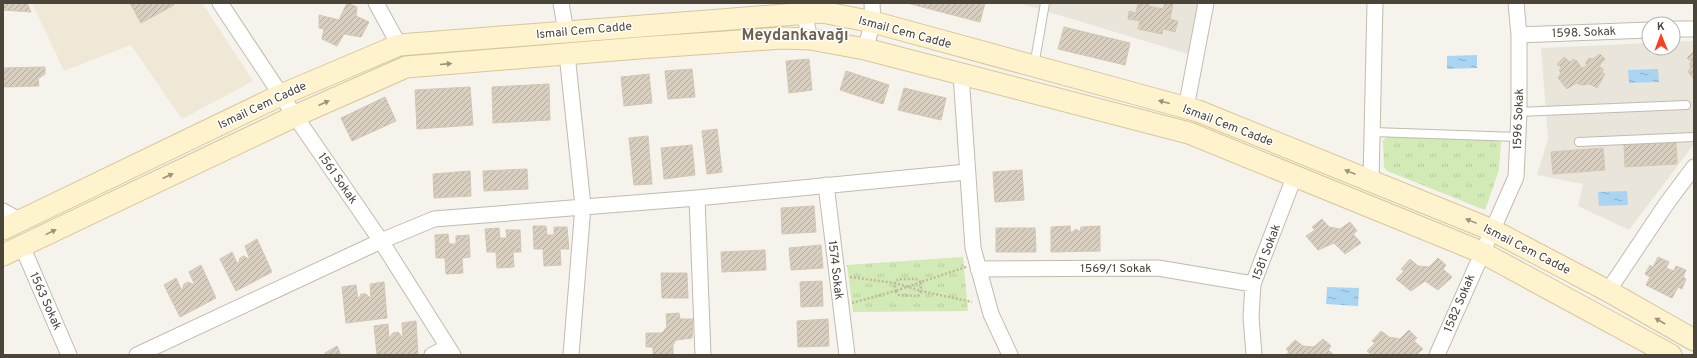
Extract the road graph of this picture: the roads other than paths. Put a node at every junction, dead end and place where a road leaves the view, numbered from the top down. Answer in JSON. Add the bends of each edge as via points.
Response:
{"nodes":[{"id":1,"x":220,"y":3,"type":"edge"},
{"id":2,"x":376,"y":3,"type":"edge"},
{"id":3,"x":561,"y":3,"type":"edge"},
{"id":4,"x":1045,"y":3,"type":"edge"},
{"id":5,"x":1206,"y":3,"type":"edge"},
{"id":6,"x":1375,"y":3,"type":"edge"},
{"id":7,"x":1516,"y":3,"type":"edge"},
{"id":8,"x":804,"y":8,"type":"edge"},
{"id":9,"x":873,"y":13,"type":"edge"},
{"id":10,"x":1681,"y":29,"type":"edge"},
{"id":11,"x":1694,"y":29,"type":"edge"},
{"id":12,"x":1641,"y":30,"type":"edge"},
{"id":13,"x":566,"y":32,"type":"junction"},
{"id":14,"x":1519,"y":35,"type":"junction"},
{"id":15,"x":810,"y":39,"type":"junction"},
{"id":16,"x":399,"y":45,"type":"junction"},
{"id":17,"x":865,"y":50,"type":"junction"},
{"id":18,"x":566,"y":54,"type":"junction"},
{"id":19,"x":1034,"y":66,"type":"junction"},
{"id":20,"x":960,"y":74,"type":"junction"},
{"id":21,"x":281,"y":95,"type":"junction"},
{"id":22,"x":1686,"y":105,"type":"dead end"},
{"id":23,"x":1186,"y":108,"type":"junction"},
{"id":24,"x":1519,"y":112,"type":"junction"},
{"id":25,"x":295,"y":116,"type":"junction"},
{"id":26,"x":1373,"y":132,"type":"junction"},
{"id":27,"x":1518,"y":137,"type":"junction"},
{"id":28,"x":1694,"y":137,"type":"edge"},
{"id":29,"x":1579,"y":142,"type":"dead end"},
{"id":30,"x":1694,"y":167,"type":"edge"},
{"id":31,"x":967,"y":172,"type":"junction"},
{"id":32,"x":1295,"y":175,"type":"junction"},
{"id":33,"x":1371,"y":181,"type":"junction"},
{"id":34,"x":826,"y":185,"type":"junction"},
{"id":35,"x":697,"y":198,"type":"junction"},
{"id":36,"x":583,"y":206,"type":"junction"},
{"id":37,"x":3,"y":212,"type":"edge"},
{"id":38,"x":12,"y":225,"type":"edge"},
{"id":39,"x":1492,"y":230,"type":"junction"},
{"id":40,"x":381,"y":241,"type":"junction"},
{"id":41,"x":22,"y":246,"type":"junction"},
{"id":42,"x":1481,"y":252,"type":"junction"},
{"id":43,"x":3,"y":255,"type":"edge"},
{"id":44,"x":972,"y":268,"type":"junction"},
{"id":45,"x":1253,"y":284,"type":"junction"},
{"id":46,"x":1608,"y":291,"type":"junction"},
{"id":47,"x":1694,"y":340,"type":"edge"},
{"id":48,"x":450,"y":351,"type":"edge"},
{"id":49,"x":69,"y":355,"type":"edge"},
{"id":50,"x":137,"y":355,"type":"edge"},
{"id":51,"x":432,"y":355,"type":"edge"},
{"id":52,"x":571,"y":355,"type":"edge"},
{"id":53,"x":703,"y":355,"type":"edge"},
{"id":54,"x":847,"y":355,"type":"edge"},
{"id":55,"x":1010,"y":355,"type":"edge"},
{"id":56,"x":1254,"y":355,"type":"edge"},
{"id":57,"x":1437,"y":355,"type":"edge"},
{"id":58,"x":1671,"y":355,"type":"edge"}],
"edges":[{"from":1,"to":21,"type":"street","name":"1561 Sokak"},
{"from":2,"to":16,"type":"street"},
{"from":3,"to":13,"type":"street"},
{"from":4,"to":19,"type":"lane"},
{"from":5,"to":23,"type":"street"},
{"from":6,"to":26,"type":"street"},
{"from":7,"to":14,"type":"street","name":"1596 Sokak"},
{"from":8,"to":9,"type":"main road","name":"Ismail Cem Cadde","via":[[822,12]]},
{"from":8,"to":13,"type":"main road","name":"Ismail Cem Cadde"},
{"from":8,"to":15,"type":"street"},
{"from":9,"to":17,"type":"street"},
{"from":9,"to":19,"type":"main road","name":"Ismail Cem Cadde"},
{"from":10,"to":11,"type":"street"},
{"from":12,"to":14,"type":"street","name":"1598. Sokak"},
{"from":13,"to":16,"type":"main road","name":"Ismail Cem Cadde"},
{"from":14,"to":24,"type":"street","name":"1596 Sokak"},
{"from":15,"to":17,"type":"main road","name":"Ismail Cem Cadde"},
{"from":15,"to":18,"type":"main road","name":"Ismail Cem Cadde","via":[[758,40]]},
{"from":16,"to":21,"type":"main road","name":"Ismail Cem Cadde"},
{"from":17,"to":20,"type":"main road","name":"Ismail Cem Cadde"},
{"from":25,"to":18,"type":"main road","name":"Ismail Cem Cadde","one_way":true,"via":[[406,67]]},
{"from":18,"to":36,"type":"street"},
{"from":23,"to":19,"type":"main road","name":"Ismail Cem Cadde","one_way":true},
{"from":20,"to":31,"type":"street"},
{"from":20,"to":32,"type":"main road","name":"Ismail Cem Cadde","via":[[1189,133]]},
{"from":21,"to":25,"type":"street","name":"1561 Sokak"},
{"from":21,"to":38,"type":"main road","name":"Ismail Cem Cadde"},
{"from":22,"to":24,"type":"lane"},
{"from":33,"to":23,"type":"main road","name":"Ismail Cem Cadde","one_way":true},
{"from":24,"to":27,"type":"street","name":"1596 Sokak"},
{"from":25,"to":40,"type":"street","name":"1561 Sokak"},
{"from":41,"to":25,"type":"main road","name":"Ismail Cem Cadde","one_way":true},
{"from":26,"to":27,"type":"lane"},
{"from":26,"to":33,"type":"street"},
{"from":27,"to":39,"type":"street","name":"1596 Sokak","via":[[1516,177]]},
{"from":28,"to":29,"type":"lane"},
{"from":30,"to":46,"type":"street"},
{"from":31,"to":34,"type":"street"},
{"from":31,"to":44,"type":"street","via":[[973,248]]},
{"from":32,"to":42,"type":"main road","name":"Ismail Cem Cadde"},
{"from":32,"to":45,"type":"street","name":"1581 Sokak"},
{"from":39,"to":33,"type":"main road","name":"Ismail Cem Cadde","one_way":true},
{"from":34,"to":35,"type":"street"},
{"from":34,"to":54,"type":"street","name":"1574 Sokak"},
{"from":35,"to":36,"type":"street"},
{"from":35,"to":53,"type":"street"},
{"from":36,"to":40,"type":"street","via":[[434,219]]},
{"from":36,"to":52,"type":"street"},
{"from":37,"to":38,"type":"street"},
{"from":39,"to":42,"type":"street","name":"1596 Sokak"},
{"from":39,"to":46,"type":"main road","name":"Ismail Cem Cadde"},
{"from":40,"to":48,"type":"street","name":"1561 Sokak"},
{"from":40,"to":50,"type":"street"},
{"from":41,"to":43,"type":"main road","name":"Ismail Cem Cadde"},
{"from":41,"to":49,"type":"street","name":"1563 Sokak"},
{"from":42,"to":57,"type":"street","name":"1582 Sokak"},
{"from":42,"to":58,"type":"main road","name":"Ismail Cem Cadde"},
{"from":44,"to":45,"type":"street","name":"1569/1 Sokak","via":[[1158,268]]},
{"from":44,"to":55,"type":"street"},
{"from":45,"to":56,"type":"street","name":"1581 Sokak","via":[[1251,317]]},
{"from":47,"to":46,"type":"main road","name":"Ismail Cem Cadde","one_way":true},
{"from":48,"to":51,"type":"street"}]}
